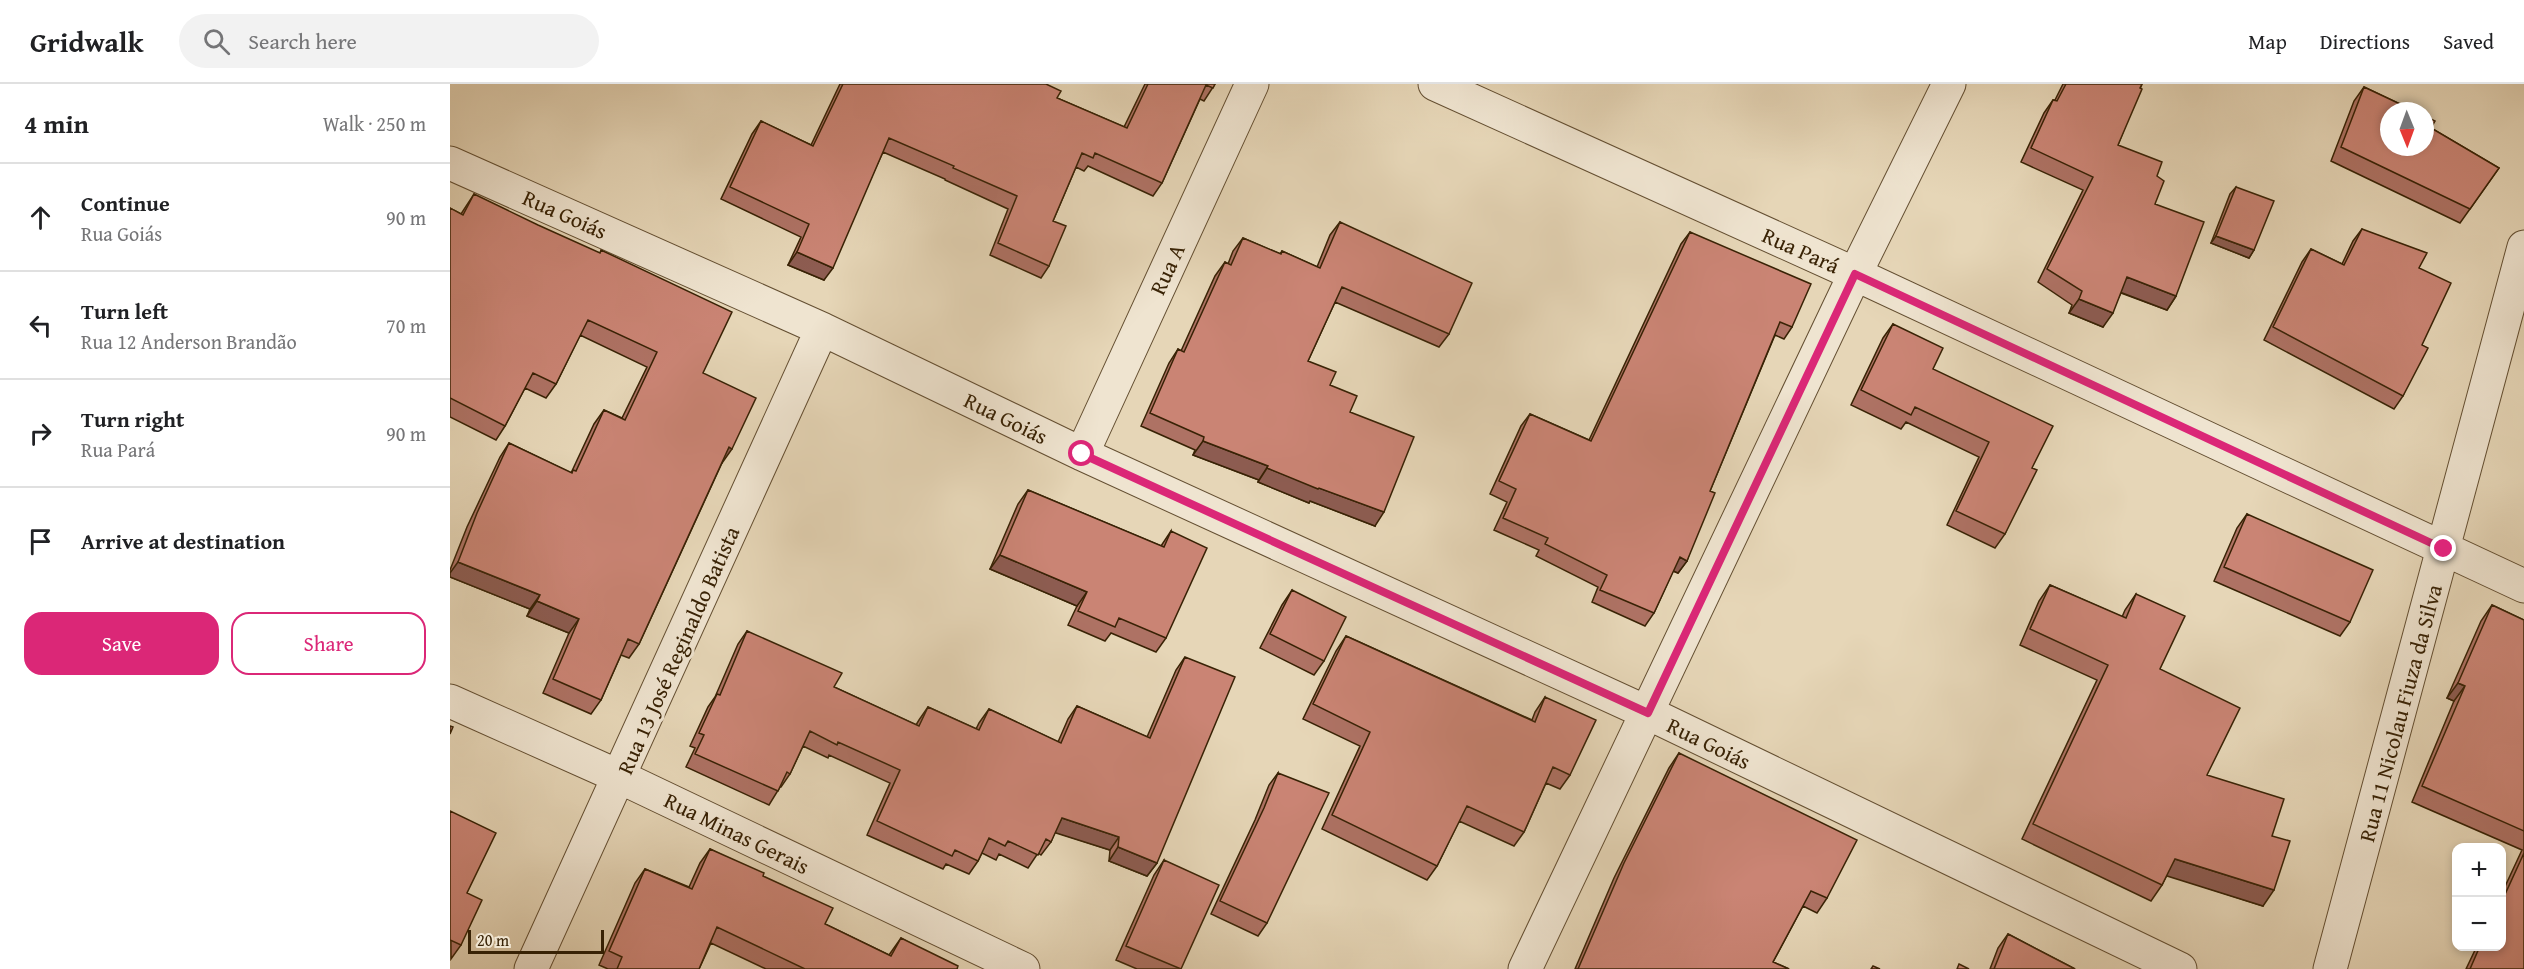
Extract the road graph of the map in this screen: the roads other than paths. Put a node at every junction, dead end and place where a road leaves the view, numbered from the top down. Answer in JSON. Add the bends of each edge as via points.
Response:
{"nodes":[{"id":1,"x":1252,"y":84,"type":"edge"},
{"id":2,"x":1435,"y":84,"type":"edge"},
{"id":3,"x":1949,"y":84,"type":"edge"},
{"id":4,"x":450,"y":163,"type":"edge"},
{"id":5,"x":2524,"y":248,"type":"edge"},
{"id":6,"x":1855,"y":274,"type":"junction"},
{"id":7,"x":822,"y":329,"type":"junction"},
{"id":8,"x":1082,"y":454,"type":"junction"},
{"id":9,"x":2444,"y":549,"type":"junction"},
{"id":10,"x":2524,"y":586,"type":"edge"},
{"id":11,"x":450,"y":701,"type":"edge"},
{"id":12,"x":1648,"y":713,"type":"junction"},
{"id":13,"x":620,"y":777,"type":"junction"},
{"id":14,"x":531,"y":969,"type":"edge"},
{"id":15,"x":1023,"y":969,"type":"edge"},
{"id":16,"x":1525,"y":969,"type":"edge"},
{"id":17,"x":2180,"y":969,"type":"edge"},
{"id":18,"x":2330,"y":969,"type":"edge"}],
"edges":[{"from":1,"to":8,"type":"street","name":"Rua A"},
{"from":2,"to":6,"type":"street","name":"Rua Pará"},
{"from":3,"to":6,"type":"street"},
{"from":4,"to":7,"type":"street","name":"Rua Goiás"},
{"from":5,"to":9,"type":"street","name":"Rua 11 Nicolau Fiuza da Silva"},
{"from":6,"to":9,"type":"street","name":"Rua Pará"},
{"from":6,"to":12,"type":"street"},
{"from":7,"to":8,"type":"street","name":"Rua Goiás"},
{"from":7,"to":13,"type":"street","name":"Rua 13 José Reginaldo Batista"},
{"from":8,"to":12,"type":"street","name":"Rua Goiás"},
{"from":9,"to":10,"type":"street","name":"Rua Pará"},
{"from":9,"to":18,"type":"street","name":"Rua 11 Nicolau Fiuza da Silva"},
{"from":11,"to":13,"type":"street","name":"Rua Minas Gerais"},
{"from":12,"to":16,"type":"street"},
{"from":12,"to":17,"type":"street","name":"Rua Goiás"},
{"from":13,"to":14,"type":"street","name":"Rua 13 José Reginaldo Batista"},
{"from":13,"to":15,"type":"street","name":"Rua Minas Gerais"}]}
